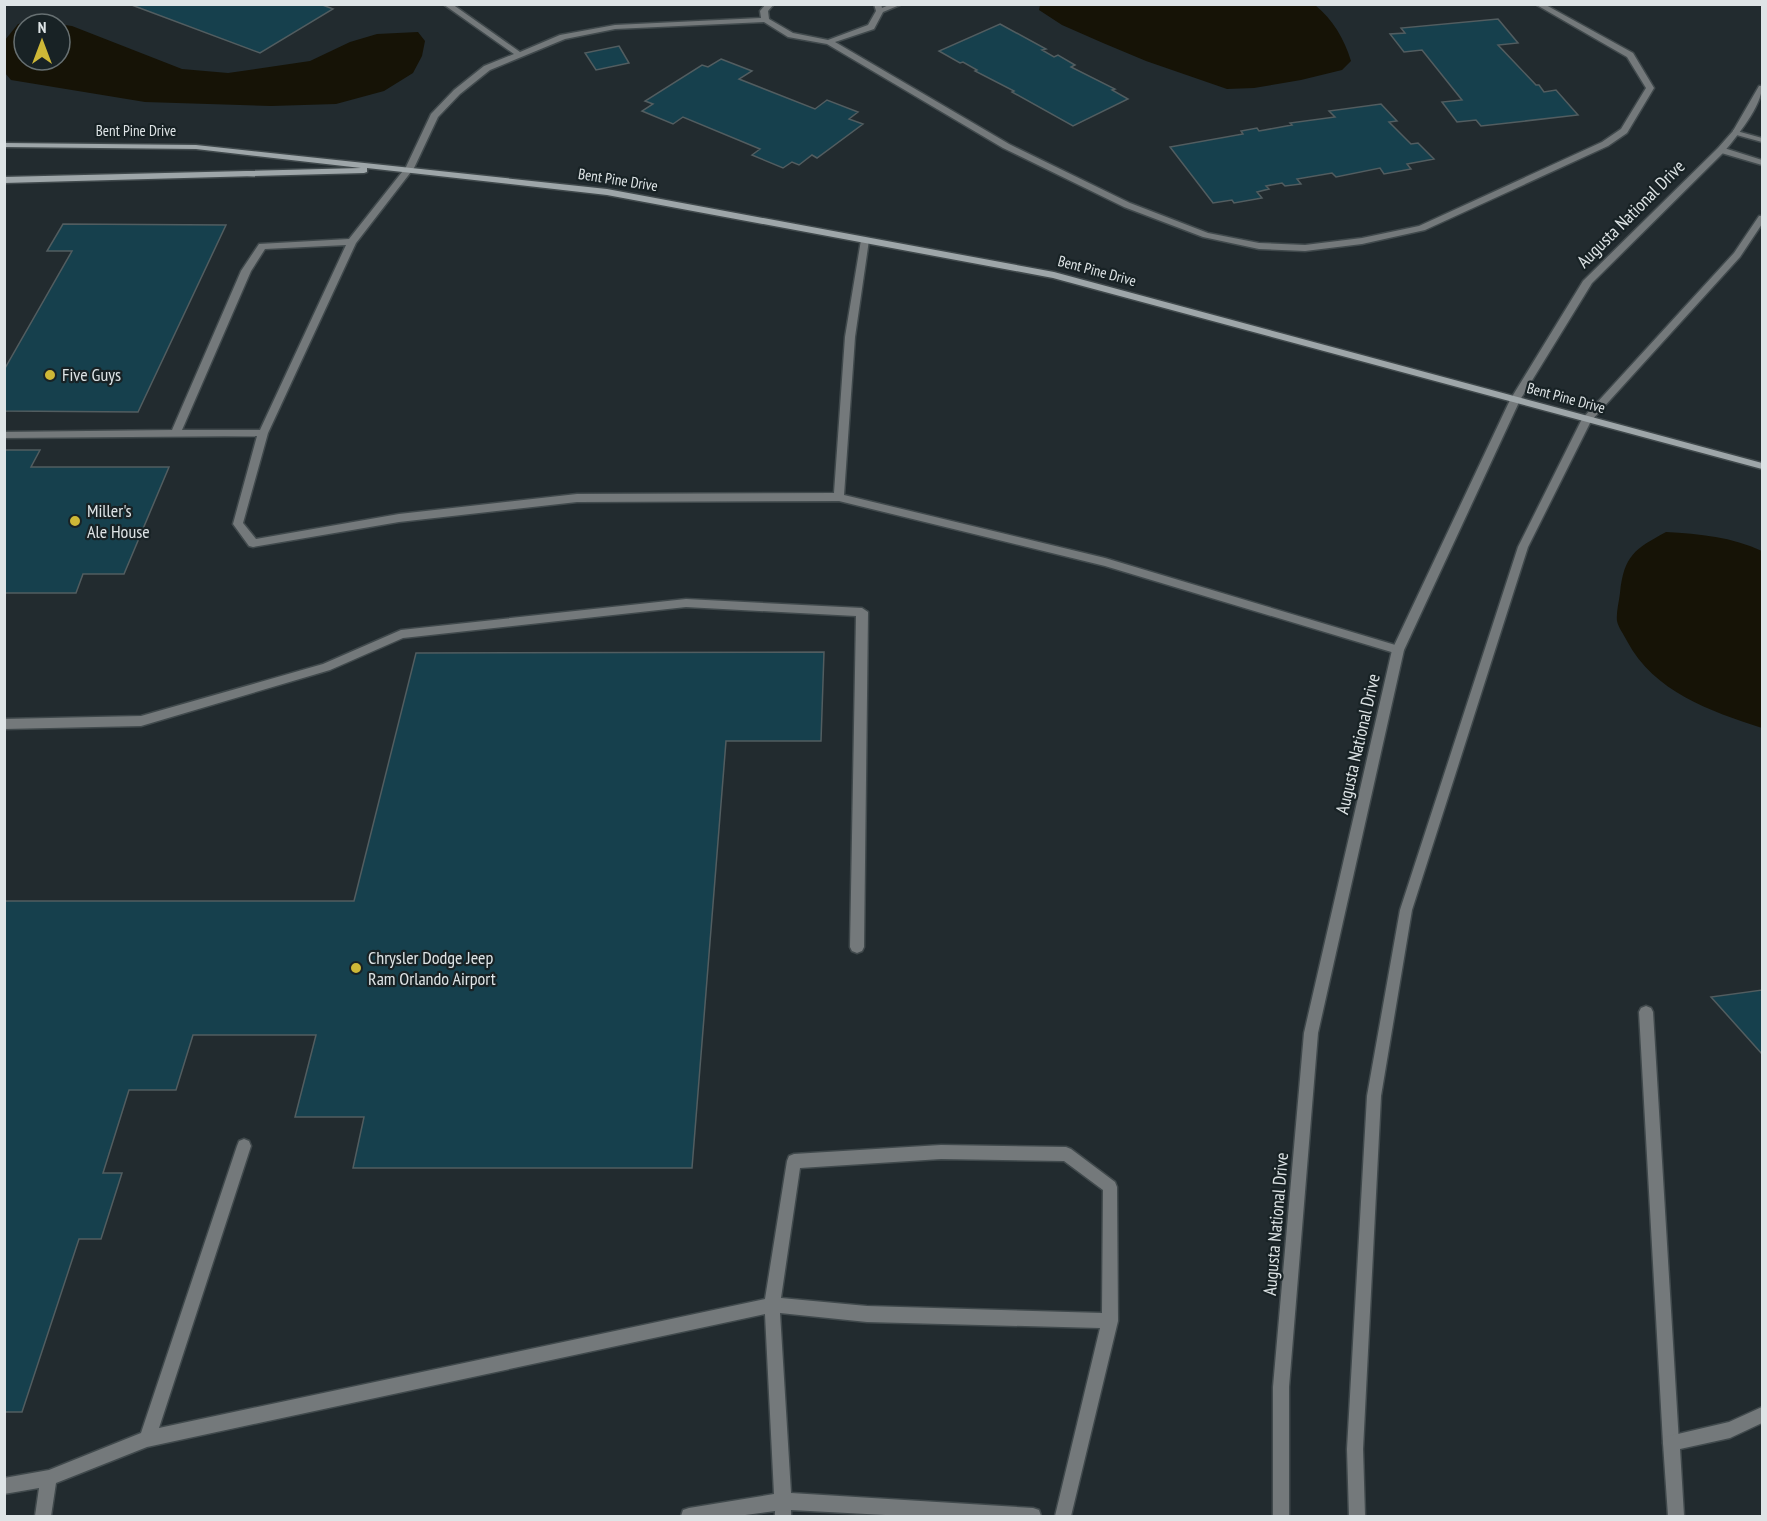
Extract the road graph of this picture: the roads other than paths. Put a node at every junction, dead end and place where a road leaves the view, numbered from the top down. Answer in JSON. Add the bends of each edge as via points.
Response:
{"nodes":[{"id":1,"x":446,"y":4,"type":"edge"},
{"id":2,"x":771,"y":4,"type":"edge"},
{"id":3,"x":899,"y":4,"type":"edge"},
{"id":4,"x":1538,"y":4,"type":"edge"},
{"id":5,"x":879,"y":8,"type":"edge"},
{"id":6,"x":765,"y":20,"type":"junction"},
{"id":7,"x":829,"y":42,"type":"junction"},
{"id":8,"x":518,"y":54,"type":"junction"},
{"id":9,"x":1762,"y":88,"type":"edge"},
{"id":10,"x":1736,"y":132,"type":"junction"},
{"id":11,"x":1762,"y":140,"type":"edge"},
{"id":12,"x":4,"y":145,"type":"edge"},
{"id":13,"x":1721,"y":150,"type":"junction"},
{"id":14,"x":1762,"y":163,"type":"edge"},
{"id":15,"x":410,"y":168,"type":"junction"},
{"id":16,"x":4,"y":180,"type":"edge"},
{"id":17,"x":1762,"y":218,"type":"edge"},
{"id":18,"x":865,"y":240,"type":"junction"},
{"id":19,"x":352,"y":242,"type":"junction"},
{"id":20,"x":1515,"y":400,"type":"junction"},
{"id":21,"x":1587,"y":419,"type":"junction"},
{"id":22,"x":263,"y":433,"type":"junction"},
{"id":23,"x":175,"y":434,"type":"junction"},
{"id":24,"x":4,"y":435,"type":"edge"},
{"id":25,"x":1762,"y":466,"type":"edge"},
{"id":26,"x":839,"y":497,"type":"junction"},
{"id":27,"x":1398,"y":650,"type":"junction"},
{"id":28,"x":4,"y":724,"type":"edge"},
{"id":29,"x":857,"y":948,"type":"dead end"},
{"id":30,"x":1646,"y":1011,"type":"dead end"},
{"id":31,"x":244,"y":1146,"type":"dead end"},
{"id":32,"x":772,"y":1305,"type":"junction"},
{"id":33,"x":1110,"y":1321,"type":"junction"},
{"id":34,"x":1762,"y":1415,"type":"edge"},
{"id":35,"x":147,"y":1439,"type":"junction"},
{"id":36,"x":1671,"y":1443,"type":"junction"},
{"id":37,"x":49,"y":1478,"type":"junction"},
{"id":38,"x":4,"y":1486,"type":"edge"},
{"id":39,"x":783,"y":1509,"type":"edge"},
{"id":40,"x":43,"y":1516,"type":"edge"},
{"id":41,"x":689,"y":1516,"type":"edge"},
{"id":42,"x":1033,"y":1516,"type":"edge"},
{"id":43,"x":1063,"y":1516,"type":"edge"},
{"id":44,"x":1281,"y":1516,"type":"edge"},
{"id":45,"x":1357,"y":1516,"type":"edge"},
{"id":46,"x":1676,"y":1516,"type":"edge"}],
"edges":[{"from":1,"to":8,"type":"street"},
{"from":2,"to":6,"type":"street","via":[[764,11]]},
{"from":3,"to":5,"type":"street"},
{"from":4,"to":7,"type":"street","via":[[1630,54],[1650,88],[1624,131],[1605,144],[1422,228],[1305,248],[1259,246],[1206,235],[1127,205],[1006,146]]},
{"from":5,"to":7,"type":"street","via":[[871,27]]},
{"from":6,"to":7,"type":"street","via":[[791,35]]},
{"from":6,"to":8,"type":"street","via":[[615,27],[563,37]]},
{"from":8,"to":15,"type":"street","via":[[487,68],[434,116]]},
{"from":9,"to":10,"type":"street","name":"Augusta National Drive"},
{"from":10,"to":11,"type":"street"},
{"from":10,"to":13,"type":"street","name":"Augusta National Drive"},
{"from":12,"to":15,"type":"street","name":"Bent Pine Drive","via":[[196,147]]},
{"from":13,"to":14,"type":"street"},
{"from":13,"to":20,"type":"street","name":"Augusta National Drive","via":[[1588,281]]},
{"from":15,"to":16,"type":"street","name":"Bent Pine Drive"},
{"from":15,"to":18,"type":"street","name":"Bent Pine Drive","via":[[607,192]]},
{"from":15,"to":19,"type":"street"},
{"from":17,"to":21,"type":"street","via":[[1737,255]]},
{"from":18,"to":20,"type":"street","name":"Bent Pine Drive","via":[[1054,275]]},
{"from":18,"to":26,"type":"street","via":[[850,337]]},
{"from":19,"to":22,"type":"street"},
{"from":19,"to":23,"type":"street","via":[[262,246],[246,271]]},
{"from":20,"to":21,"type":"street","name":"Bent Pine Drive"},
{"from":20,"to":27,"type":"street","name":"Augusta National Drive"},
{"from":21,"to":25,"type":"street","name":"Bent Pine Drive"},
{"from":21,"to":45,"type":"street","via":[[1523,548],[1406,910],[1374,1095],[1355,1449]]},
{"from":22,"to":23,"type":"street"},
{"from":22,"to":26,"type":"street","via":[[238,524],[253,543],[399,518],[577,498]]},
{"from":23,"to":24,"type":"street"},
{"from":26,"to":27,"type":"street","via":[[1105,562]]},
{"from":27,"to":44,"type":"street","name":"Augusta National Drive","via":[[1311,1033],[1281,1387]]},
{"from":28,"to":29,"type":"street","via":[[141,720],[326,667],[401,634],[686,603],[862,612]]},
{"from":30,"to":36,"type":"street"},
{"from":31,"to":35,"type":"street"},
{"from":32,"to":33,"type":"street","via":[[867,1314]]},
{"from":32,"to":33,"type":"street","via":[[794,1161],[941,1152],[1066,1155],[1110,1187]]},
{"from":32,"to":35,"type":"street"},
{"from":32,"to":39,"type":"street"},
{"from":33,"to":43,"type":"street"},
{"from":34,"to":36,"type":"street","via":[[1730,1430]]},
{"from":35,"to":37,"type":"street"},
{"from":36,"to":46,"type":"street"},
{"from":37,"to":38,"type":"street"},
{"from":37,"to":40,"type":"street"},
{"from":39,"to":41,"type":"street"},
{"from":39,"to":42,"type":"street"}]}
